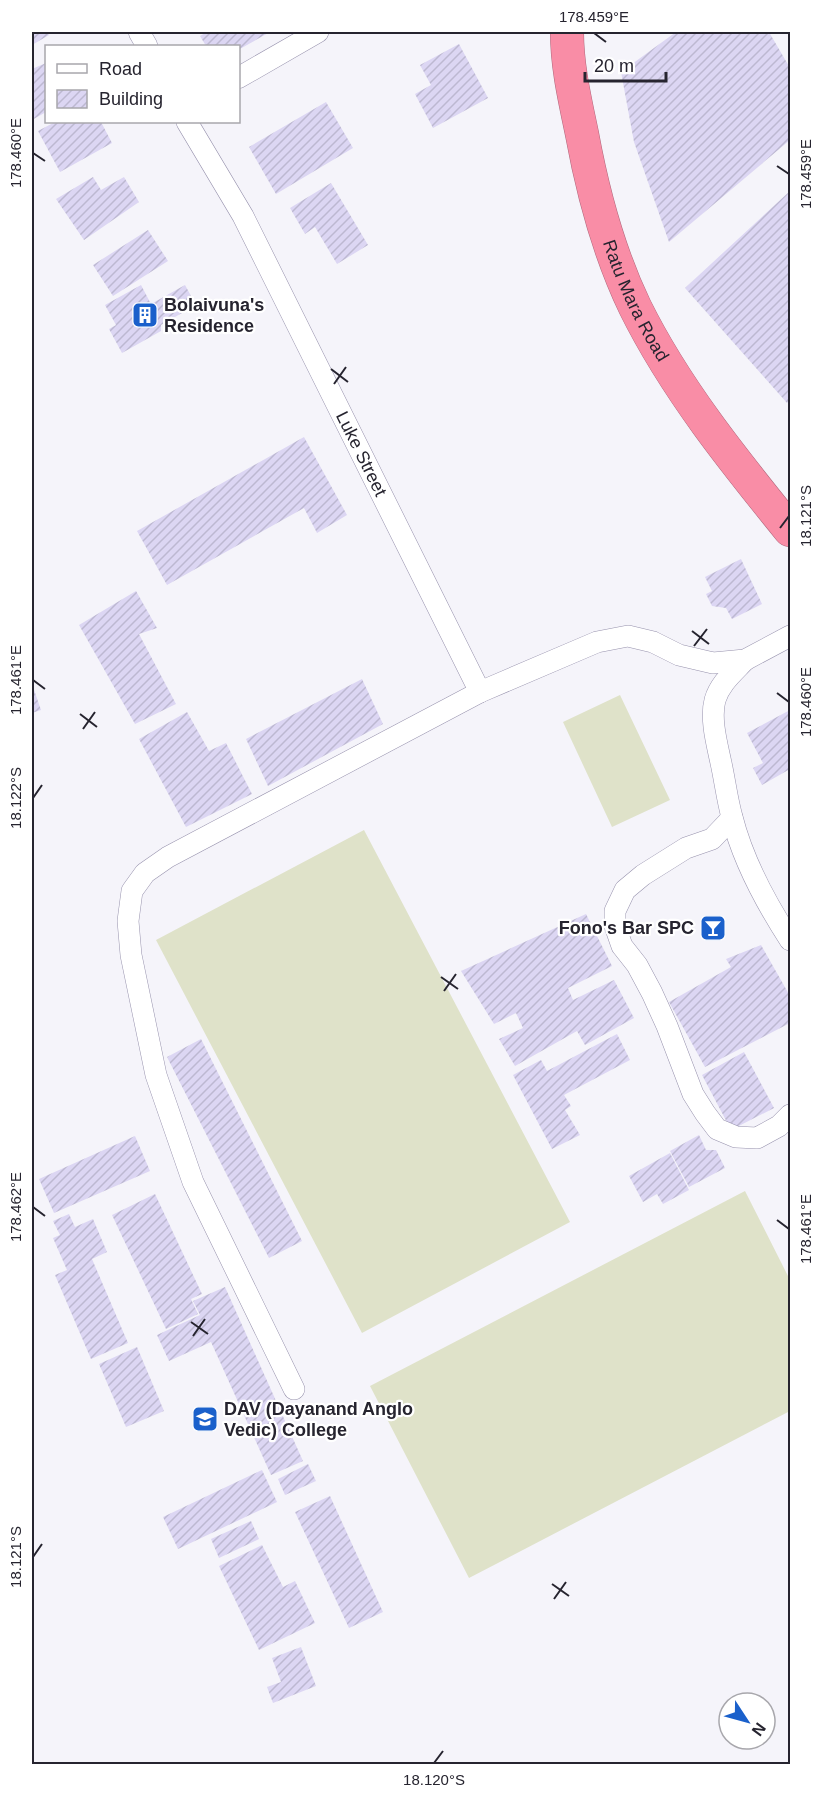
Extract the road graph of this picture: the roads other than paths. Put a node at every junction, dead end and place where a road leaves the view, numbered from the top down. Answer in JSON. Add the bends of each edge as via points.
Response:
{"nodes":[{"id":1,"x":138,"y":32,"type":"edge"},
{"id":2,"x":318,"y":32,"type":"edge"},
{"id":3,"x":567,"y":32,"type":"edge"},
{"id":4,"x":146,"y":45,"type":"edge"},
{"id":5,"x":240,"y":77,"type":"edge"},
{"id":6,"x":188,"y":123,"type":"edge"},
{"id":7,"x":790,"y":530,"type":"edge"},
{"id":8,"x":790,"y":636,"type":"edge"},
{"id":9,"x":745,"y":660,"type":"junction"},
{"id":10,"x":480,"y":692,"type":"junction"},
{"id":11,"x":732,"y":818,"type":"junction"},
{"id":12,"x":790,"y":940,"type":"edge"},
{"id":13,"x":790,"y":1115,"type":"edge"},
{"id":14,"x":294,"y":1389,"type":"dead end"}],
"edges":[{"from":1,"to":4,"type":"street"},
{"from":2,"to":5,"type":"street"},
{"from":3,"to":7,"type":"highway","name":"Ratu Mara Road","via":[[567,60],[593,183],[606,234],[635,307],[676,381]]},
{"from":6,"to":10,"type":"street","name":"Luke Street","via":[[243,216]]},
{"from":8,"to":9,"type":"street"},
{"from":9,"to":10,"type":"street","via":[[713,663],[628,636],[597,642]]},
{"from":9,"to":11,"type":"street","via":[[723,683],[715,700],[717,743]]},
{"from":10,"to":14,"type":"street","via":[[168,857],[145,873],[132,891],[128,921],[130,955],[156,1075],[194,1182]]},
{"from":11,"to":12,"type":"street","via":[[770,909]]},
{"from":11,"to":13,"type":"street","via":[[712,839],[686,848],[625,890],[615,910],[615,926],[622,946],[637,965],[657,1004],[693,1094],[717,1129],[736,1137],[757,1138]]}]}
